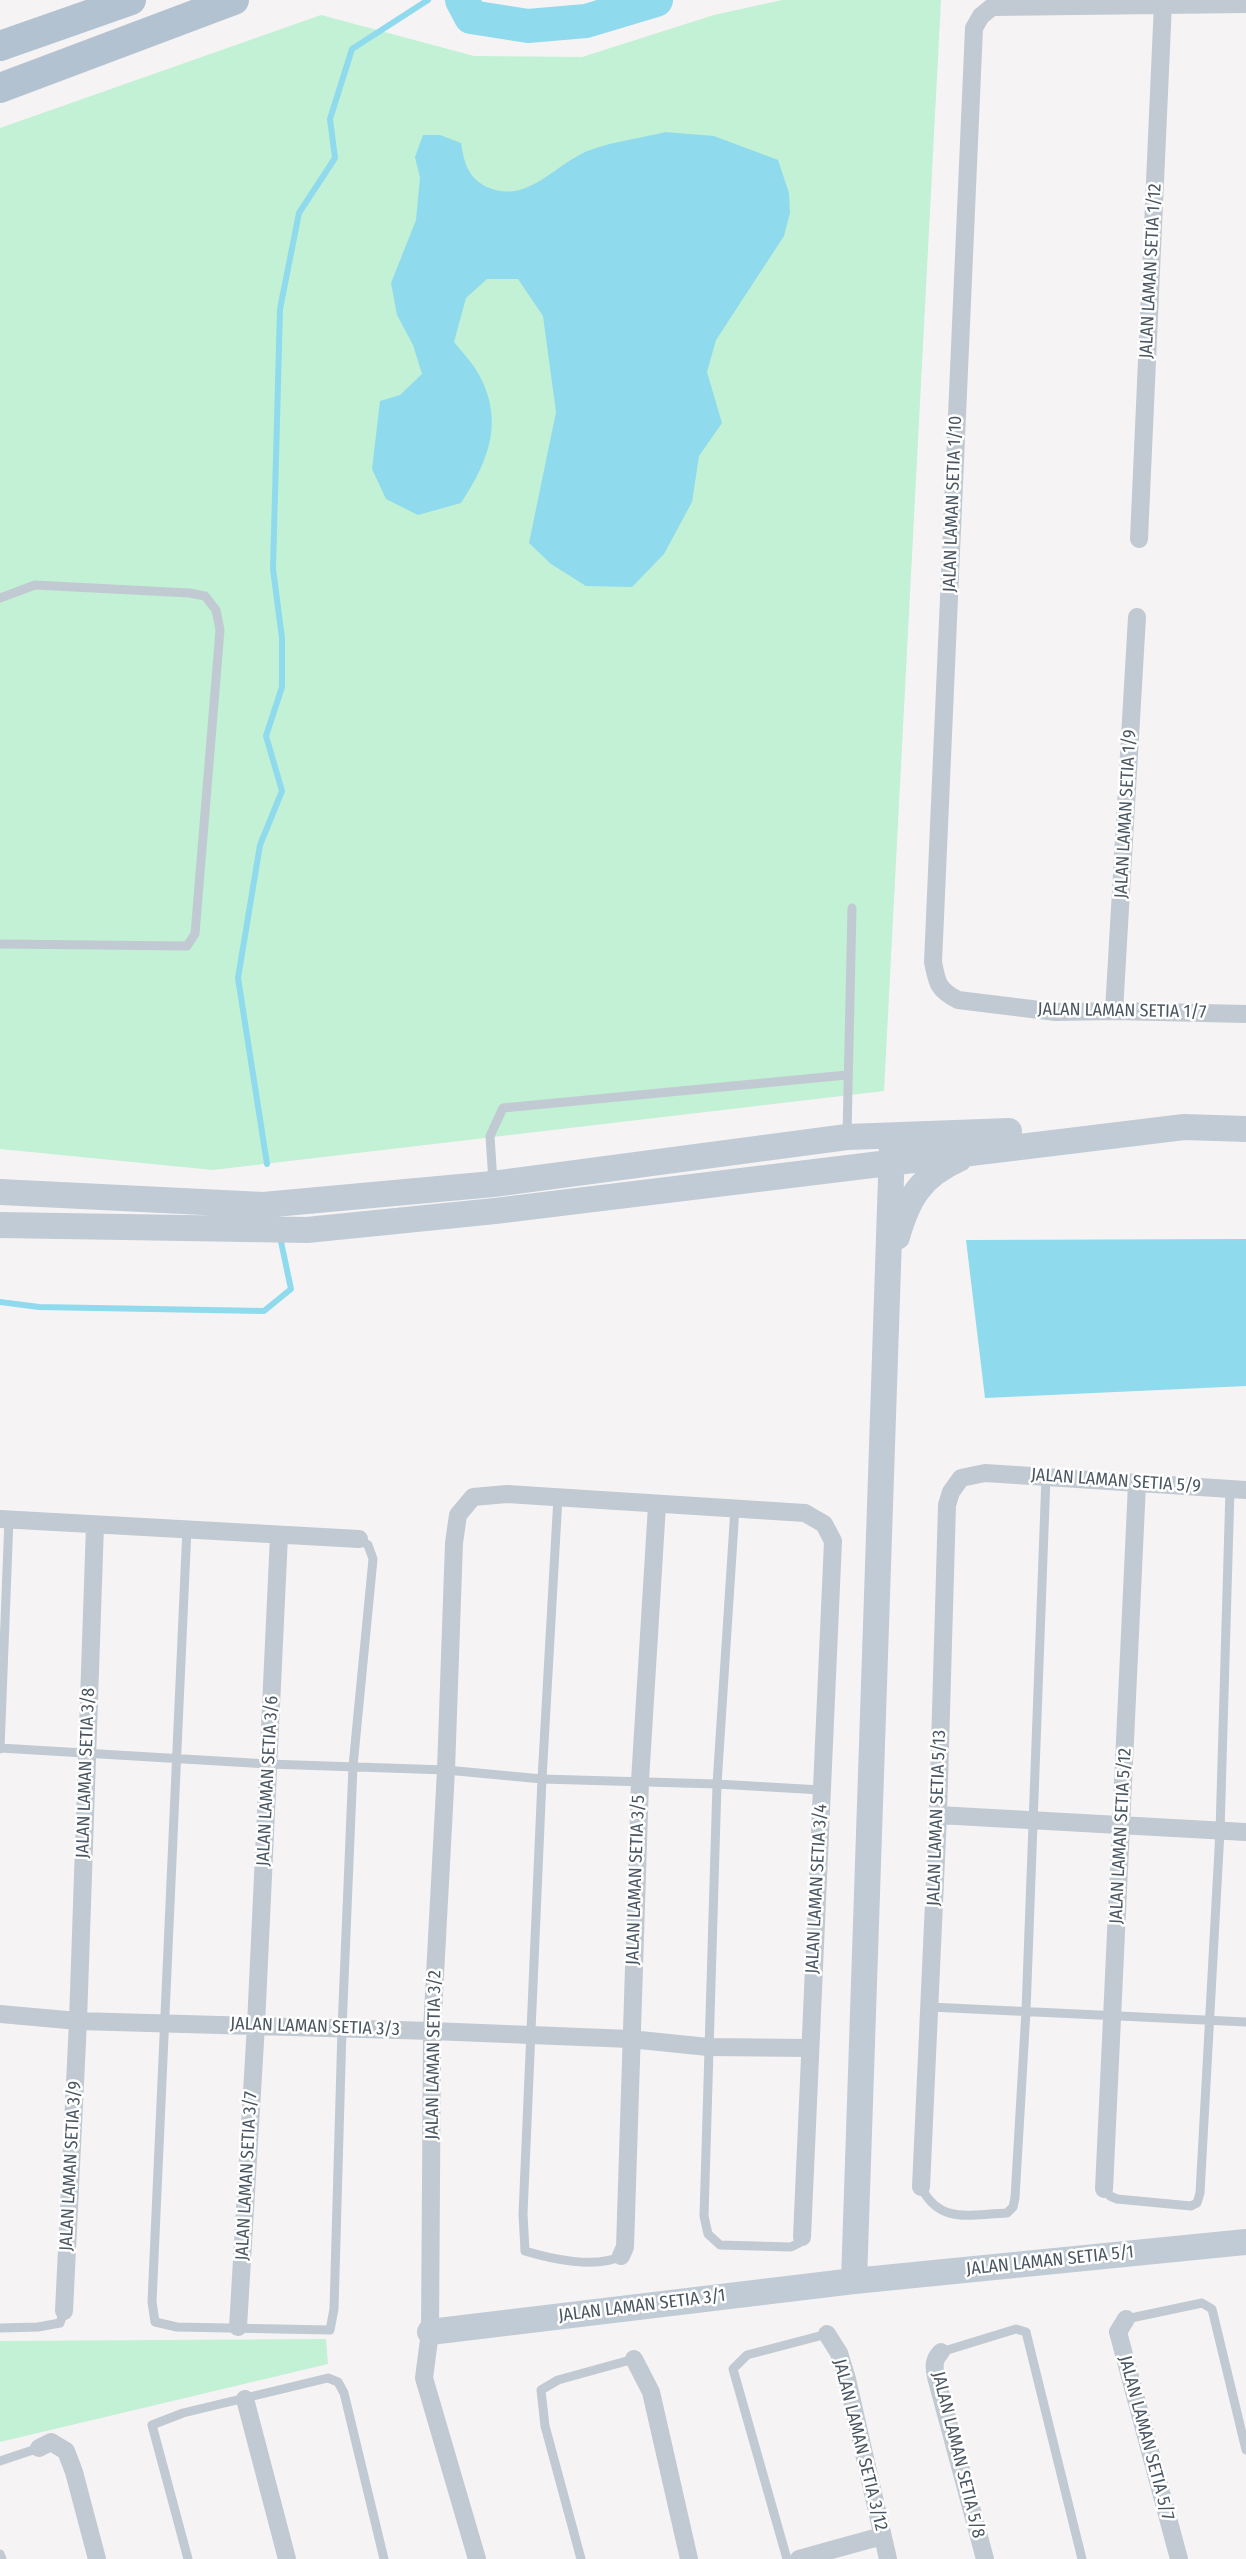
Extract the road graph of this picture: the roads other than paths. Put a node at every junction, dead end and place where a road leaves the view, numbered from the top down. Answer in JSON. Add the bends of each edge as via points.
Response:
{"nodes":[{"id":1,"x":131,"y":0,"type":"edge"},
{"id":2,"x":234,"y":0,"type":"edge"},
{"id":3,"x":1163,"y":3,"type":"junction"},
{"id":4,"x":1246,"y":4,"type":"edge"},
{"id":5,"x":0,"y":46,"type":"edge"},
{"id":6,"x":0,"y":88,"type":"edge"},
{"id":7,"x":1139,"y":539,"type":"dead end"},
{"id":8,"x":0,"y":598,"type":"edge"},
{"id":9,"x":1137,"y":617,"type":"dead end"},
{"id":10,"x":852,"y":908,"type":"dead end"},
{"id":11,"x":0,"y":944,"type":"edge"},
{"id":12,"x":936,"y":981,"type":"joint"},
{"id":13,"x":1114,"y":1011,"type":"junction"},
{"id":14,"x":1246,"y":1014,"type":"edge"},
{"id":15,"x":847,"y":1075,"type":"junction"},
{"id":16,"x":1246,"y":1116,"type":"edge"},
{"id":17,"x":1246,"y":1129,"type":"edge"},
{"id":18,"x":893,"y":1136,"type":"junction"},
{"id":19,"x":847,"y":1137,"type":"junction"},
{"id":20,"x":975,"y":1151,"type":"junction"},
{"id":21,"x":891,"y":1164,"type":"junction"},
{"id":22,"x":493,"y":1184,"type":"junction"},
{"id":23,"x":0,"y":1192,"type":"edge"},
{"id":24,"x":0,"y":1225,"type":"edge"},
{"id":25,"x":889,"y":1260,"type":"junction"},
{"id":26,"x":986,"y":1473,"type":"joint"},
{"id":27,"x":1046,"y":1477,"type":"junction"},
{"id":28,"x":1137,"y":1484,"type":"junction"},
{"id":29,"x":1238,"y":1489,"type":"edge"},
{"id":30,"x":558,"y":1497,"type":"junction"},
{"id":31,"x":657,"y":1504,"type":"junction"},
{"id":32,"x":735,"y":1508,"type":"junction"},
{"id":33,"x":5,"y":1519,"type":"edge"},
{"id":34,"x":95,"y":1526,"type":"junction"},
{"id":35,"x":187,"y":1528,"type":"junction"},
{"id":36,"x":279,"y":1536,"type":"junction"},
{"id":37,"x":359,"y":1539,"type":"joint"},
{"id":38,"x":0,"y":1748,"type":"edge"},
{"id":39,"x":86,"y":1753,"type":"junction"},
{"id":40,"x":175,"y":1759,"type":"junction"},
{"id":41,"x":268,"y":1764,"type":"junction"},
{"id":42,"x":353,"y":1766,"type":"junction"},
{"id":43,"x":446,"y":1770,"type":"junction"},
{"id":44,"x":542,"y":1779,"type":"junction"},
{"id":45,"x":640,"y":1781,"type":"junction"},
{"id":46,"x":717,"y":1784,"type":"junction"},
{"id":47,"x":822,"y":1790,"type":"junction"},
{"id":48,"x":938,"y":1815,"type":"junction"},
{"id":49,"x":1033,"y":1821,"type":"junction"},
{"id":50,"x":1121,"y":1824,"type":"junction"},
{"id":51,"x":1220,"y":1831,"type":"junction"},
{"id":52,"x":1246,"y":1832,"type":"edge"},
{"id":53,"x":930,"y":2007,"type":"junction"},
{"id":54,"x":1026,"y":2011,"type":"junction"},
{"id":55,"x":0,"y":2014,"type":"edge"},
{"id":56,"x":1113,"y":2015,"type":"junction"},
{"id":57,"x":78,"y":2021,"type":"junction"},
{"id":58,"x":1209,"y":2021,"type":"junction"},
{"id":59,"x":1246,"y":2022,"type":"edge"},
{"id":60,"x":163,"y":2023,"type":"junction"},
{"id":61,"x":256,"y":2025,"type":"junction"},
{"id":62,"x":342,"y":2029,"type":"junction"},
{"id":63,"x":432,"y":2031,"type":"junction"},
{"id":64,"x":531,"y":2036,"type":"junction"},
{"id":65,"x":630,"y":2039,"type":"junction"},
{"id":66,"x":708,"y":2047,"type":"junction"},
{"id":67,"x":810,"y":2048,"type":"junction"},
{"id":68,"x":921,"y":2187,"type":"joint"},
{"id":69,"x":1104,"y":2189,"type":"joint"},
{"id":70,"x":802,"y":2237,"type":"joint"},
{"id":71,"x":1246,"y":2242,"type":"edge"},
{"id":72,"x":621,"y":2256,"type":"joint"},
{"id":73,"x":854,"y":2281,"type":"junction"},
{"id":74,"x":64,"y":2311,"type":"joint"},
{"id":75,"x":1126,"y":2319,"type":"joint"},
{"id":76,"x":238,"y":2327,"type":"junction"},
{"id":77,"x":0,"y":2328,"type":"edge"},
{"id":78,"x":430,"y":2332,"type":"junction"},
{"id":79,"x":827,"y":2334,"type":"joint"},
{"id":80,"x":941,"y":2352,"type":"joint"},
{"id":81,"x":634,"y":2360,"type":"joint"},
{"id":82,"x":245,"y":2399,"type":"junction"},
{"id":83,"x":39,"y":2448,"type":"joint"},
{"id":84,"x":1246,"y":2450,"type":"edge"},
{"id":85,"x":0,"y":2461,"type":"edge"},
{"id":86,"x":882,"y":2536,"type":"junction"},
{"id":87,"x":0,"y":2554,"type":"edge"},
{"id":88,"x":2,"y":2559,"type":"edge"},
{"id":89,"x":97,"y":2559,"type":"edge"},
{"id":90,"x":188,"y":2559,"type":"edge"},
{"id":91,"x":286,"y":2559,"type":"edge"},
{"id":92,"x":384,"y":2559,"type":"edge"},
{"id":93,"x":477,"y":2559,"type":"edge"},
{"id":94,"x":581,"y":2559,"type":"edge"},
{"id":95,"x":688,"y":2559,"type":"edge"},
{"id":96,"x":787,"y":2559,"type":"edge"},
{"id":97,"x":800,"y":2559,"type":"edge"},
{"id":98,"x":888,"y":2559,"type":"edge"},
{"id":99,"x":985,"y":2559,"type":"edge"},
{"id":100,"x":1082,"y":2559,"type":"edge"},
{"id":101,"x":1179,"y":2559,"type":"edge"}],
"edges":[{"from":1,"to":5,"type":"main road"},
{"from":2,"to":6,"type":"main road"},
{"from":3,"to":4,"type":"street"},
{"from":3,"to":7,"type":"street","name":"JALAN LAMAN SETIA 1/12"},
{"from":3,"to":12,"type":"street","name":"JALAN LAMAN SETIA 1/10","via":[[992,7],[974,28],[933,962]]},
{"from":8,"to":11,"type":"lane","via":[[35,585],[189,593],[205,596],[216,610],[220,630],[192,941],[187,946]]},
{"from":9,"to":13,"type":"street","name":"JALAN LAMAN SETIA 1/9"},
{"from":10,"to":15,"type":"lane"},
{"from":12,"to":13,"type":"street","name":"JALAN LAMAN SETIA 1/7","via":[[944,993],[958,1000],[1056,1012]]},
{"from":13,"to":14,"type":"street","name":"JALAN LAMAN SETIA 1/7"},
{"from":15,"to":19,"type":"lane"},
{"from":15,"to":22,"type":"lane","via":[[502,1108],[490,1136]]},
{"from":16,"to":18,"type":"street","via":[[1184,1114],[999,1132]]},
{"from":17,"to":20,"type":"street","via":[[1184,1127]]},
{"from":18,"to":19,"type":"street"},
{"from":18,"to":21,"type":"street"},
{"from":19,"to":22,"type":"street"},
{"from":20,"to":21,"type":"street"},
{"from":20,"to":25,"type":"street","via":[[936,1170],[917,1187]]},
{"from":21,"to":24,"type":"street","via":[[307,1230]]},
{"from":21,"to":25,"type":"street"},
{"from":22,"to":23,"type":"street","via":[[263,1205]]},
{"from":25,"to":73,"type":"street"},
{"from":26,"to":27,"type":"street","name":"JALAN LAMAN SETIA 5/9"},
{"from":26,"to":48,"type":"street","name":"JALAN LAMAN SETIA 5/13","via":[[961,1478],[947,1506]]},
{"from":27,"to":28,"type":"street","name":"JALAN LAMAN SETIA 5/9"},
{"from":27,"to":49,"type":"lane"},
{"from":28,"to":29,"type":"street","name":"JALAN LAMAN SETIA 5/9"},
{"from":28,"to":50,"type":"street","name":"JALAN LAMAN SETIA 5/12"},
{"from":29,"to":51,"type":"lane"},
{"from":30,"to":31,"type":"street"},
{"from":30,"to":43,"type":"street","name":"JALAN LAMAN SETIA 3/2","via":[[473,1497],[458,1515]]},
{"from":30,"to":44,"type":"lane"},
{"from":31,"to":32,"type":"street"},
{"from":31,"to":45,"type":"street","name":"JALAN LAMAN SETIA 3/5"},
{"from":32,"to":46,"type":"lane"},
{"from":32,"to":47,"type":"street","name":"JALAN LAMAN SETIA 3/4","via":[[805,1513],[824,1524],[833,1541]]},
{"from":33,"to":34,"type":"street"},
{"from":33,"to":38,"type":"lane"},
{"from":34,"to":35,"type":"street"},
{"from":34,"to":39,"type":"street","name":"JALAN LAMAN SETIA 3/8"},
{"from":35,"to":36,"type":"street"},
{"from":35,"to":40,"type":"lane"},
{"from":36,"to":37,"type":"street"},
{"from":36,"to":41,"type":"street","name":"JALAN LAMAN SETIA 3/6"},
{"from":37,"to":42,"type":"lane","via":[[368,1545],[373,1559]]},
{"from":38,"to":39,"type":"lane"},
{"from":39,"to":40,"type":"lane"},
{"from":39,"to":57,"type":"street","name":"JALAN LAMAN SETIA 3/8"},
{"from":40,"to":41,"type":"lane"},
{"from":40,"to":60,"type":"lane"},
{"from":41,"to":42,"type":"lane"},
{"from":41,"to":61,"type":"street","name":"JALAN LAMAN SETIA 3/6"},
{"from":42,"to":43,"type":"lane"},
{"from":42,"to":62,"type":"lane"},
{"from":43,"to":44,"type":"lane"},
{"from":43,"to":63,"type":"street","name":"JALAN LAMAN SETIA 3/2"},
{"from":44,"to":45,"type":"lane"},
{"from":44,"to":64,"type":"lane"},
{"from":45,"to":46,"type":"lane"},
{"from":45,"to":65,"type":"street","name":"JALAN LAMAN SETIA 3/5"},
{"from":46,"to":47,"type":"lane"},
{"from":46,"to":66,"type":"lane"},
{"from":47,"to":67,"type":"street","name":"JALAN LAMAN SETIA 3/4"},
{"from":48,"to":49,"type":"street"},
{"from":48,"to":53,"type":"street","name":"JALAN LAMAN SETIA 5/13"},
{"from":49,"to":50,"type":"street"},
{"from":49,"to":54,"type":"lane"},
{"from":50,"to":51,"type":"street"},
{"from":50,"to":56,"type":"street","name":"JALAN LAMAN SETIA 5/12"},
{"from":51,"to":52,"type":"street"},
{"from":51,"to":58,"type":"lane"},
{"from":53,"to":54,"type":"lane"},
{"from":53,"to":68,"type":"street","name":"JALAN LAMAN SETIA 5/13"},
{"from":54,"to":56,"type":"lane"},
{"from":54,"to":68,"type":"lane","via":[[1013,2207],[1007,2213],[951,2215],[937,2209]]},
{"from":55,"to":57,"type":"street","name":"JALAN LAMAN SETIA 3/3"},
{"from":56,"to":58,"type":"lane"},
{"from":56,"to":69,"type":"street","name":"JALAN LAMAN SETIA 5/12"},
{"from":57,"to":60,"type":"street","name":"JALAN LAMAN SETIA 3/3"},
{"from":57,"to":74,"type":"street","name":"JALAN LAMAN SETIA 3/9"},
{"from":58,"to":59,"type":"lane"},
{"from":58,"to":69,"type":"lane","via":[[1197,2203],[1191,2206],[1117,2199]]},
{"from":60,"to":61,"type":"street","name":"JALAN LAMAN SETIA 3/3"},
{"from":60,"to":76,"type":"lane","via":[[154,2322],[177,2327]]},
{"from":61,"to":62,"type":"street","name":"JALAN LAMAN SETIA 3/3"},
{"from":61,"to":76,"type":"street","name":"JALAN LAMAN SETIA 3/7"},
{"from":62,"to":63,"type":"street","name":"JALAN LAMAN SETIA 3/3"},
{"from":62,"to":76,"type":"lane","via":[[336,2290],[330,2330]]},
{"from":63,"to":64,"type":"street","name":"JALAN LAMAN SETIA 3/3"},
{"from":63,"to":78,"type":"street","name":"JALAN LAMAN SETIA 3/2"},
{"from":64,"to":65,"type":"street","name":"JALAN LAMAN SETIA 3/3"},
{"from":64,"to":72,"type":"lane","via":[[523,2214],[525,2251],[558,2261],[613,2260]]},
{"from":65,"to":66,"type":"street","name":"JALAN LAMAN SETIA 3/3"},
{"from":65,"to":72,"type":"street","name":"JALAN LAMAN SETIA 3/5","via":[[625,2247]]},
{"from":66,"to":67,"type":"street","name":"JALAN LAMAN SETIA 3/3"},
{"from":66,"to":70,"type":"lane","via":[[704,2216],[708,2234],[720,2245],[791,2247]]},
{"from":67,"to":70,"type":"street","name":"JALAN LAMAN SETIA 3/4"},
{"from":71,"to":73,"type":"street","name":"JALAN LAMAN SETIA 5/1"},
{"from":73,"to":78,"type":"street","name":"JALAN LAMAN SETIA 3/1"},
{"from":74,"to":77,"type":"lane","via":[[60,2323]]},
{"from":75,"to":84,"type":"lane","via":[[1202,2303],[1212,2308]]},
{"from":75,"to":101,"type":"street","name":"JALAN LAMAN SETIA 5/7","via":[[1118,2332]]},
{"from":78,"to":93,"type":"street","name":"JALAN LAMAN SETIA 3/2","via":[[424,2378]]},
{"from":79,"to":86,"type":"street","name":"JALAN LAMAN SETIA 3/12","via":[[839,2353],[847,2379]]},
{"from":79,"to":96,"type":"lane","via":[[747,2355],[733,2369]]},
{"from":80,"to":99,"type":"street","name":"JALAN LAMAN SETIA 5/8","via":[[934,2366],[936,2377]]},
{"from":80,"to":100,"type":"lane","via":[[1016,2329],[1026,2332]]},
{"from":81,"to":94,"type":"lane","via":[[558,2380],[541,2391],[545,2426]]},
{"from":81,"to":95,"type":"street","via":[[651,2392]]},
{"from":82,"to":90,"type":"lane","via":[[152,2424]]},
{"from":82,"to":91,"type":"street"},
{"from":82,"to":92,"type":"lane","via":[[328,2378],[339,2382]]},
{"from":83,"to":85,"type":"lane"},
{"from":83,"to":89,"type":"street","via":[[51,2442],[66,2451]]},
{"from":86,"to":97,"type":"street"},
{"from":86,"to":98,"type":"street","name":"JALAN LAMAN SETIA 3/12"},
{"from":87,"to":88,"type":"lane"}]}
